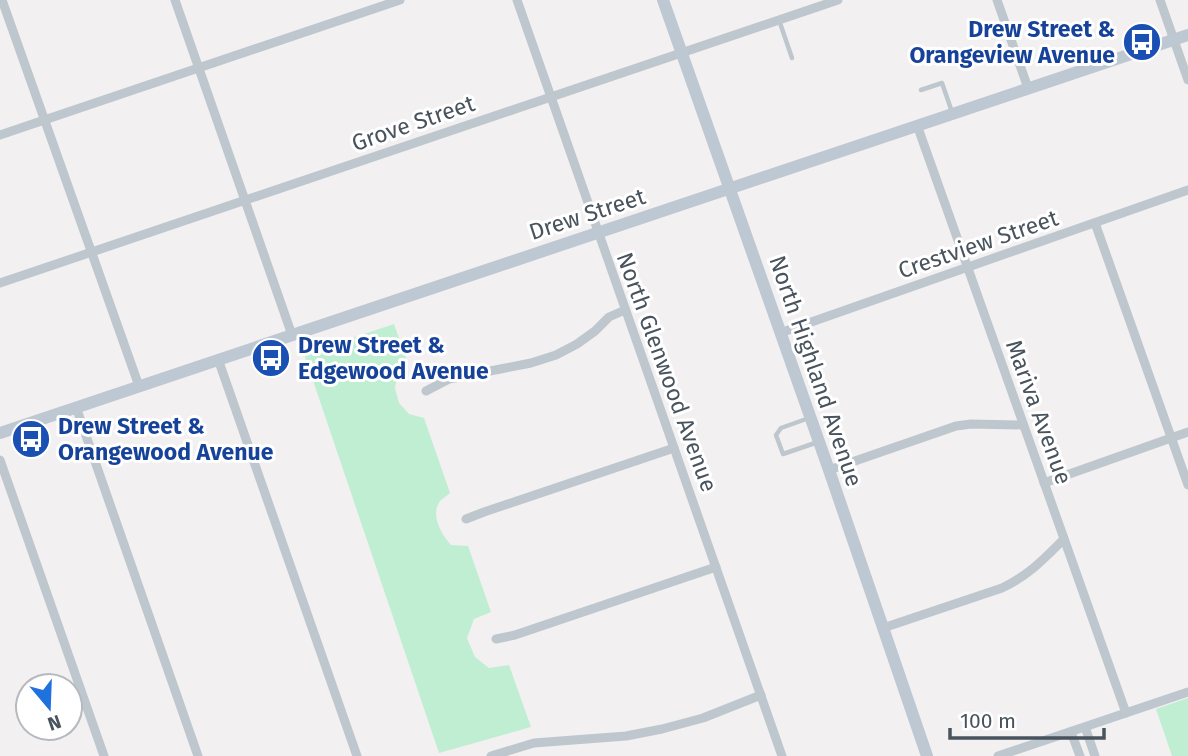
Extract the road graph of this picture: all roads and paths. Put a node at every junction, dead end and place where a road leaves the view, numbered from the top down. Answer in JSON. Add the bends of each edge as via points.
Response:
{"nodes":[{"id":1,"x":2,"y":0,"type":"edge"},
{"id":2,"x":175,"y":0,"type":"edge"},
{"id":3,"x":400,"y":0,"type":"edge"},
{"id":4,"x":517,"y":0,"type":"edge"},
{"id":5,"x":663,"y":0,"type":"edge"},
{"id":6,"x":838,"y":0,"type":"edge"},
{"id":7,"x":997,"y":0,"type":"edge"},
{"id":8,"x":1160,"y":0,"type":"edge"},
{"id":9,"x":779,"y":20,"type":"junction"},
{"id":10,"x":1188,"y":35,"type":"edge"},
{"id":11,"x":1174,"y":39,"type":"junction"},
{"id":12,"x":682,"y":52,"type":"junction"},
{"id":13,"x":792,"y":58,"type":"dead end"},
{"id":14,"x":199,"y":68,"type":"junction"},
{"id":15,"x":1188,"y":80,"type":"edge"},
{"id":16,"x":1028,"y":88,"type":"junction"},
{"id":17,"x":921,"y":90,"type":"dead end"},
{"id":18,"x":550,"y":98,"type":"junction"},
{"id":19,"x":953,"y":113,"type":"junction"},
{"id":20,"x":45,"y":120,"type":"junction"},
{"id":21,"x":917,"y":125,"type":"junction"},
{"id":22,"x":0,"y":135,"type":"edge"},
{"id":23,"x":730,"y":189,"type":"junction"},
{"id":24,"x":1188,"y":190,"type":"edge"},
{"id":25,"x":246,"y":200,"type":"junction"},
{"id":26,"x":1095,"y":223,"type":"junction"},
{"id":27,"x":597,"y":232,"type":"junction"},
{"id":28,"x":91,"y":252,"type":"junction"},
{"id":29,"x":967,"y":267,"type":"junction"},
{"id":30,"x":0,"y":283,"type":"edge"},
{"id":31,"x":625,"y":310,"type":"junction"},
{"id":32,"x":780,"y":333,"type":"junction"},
{"id":33,"x":292,"y":334,"type":"junction"},
{"id":34,"x":218,"y":359,"type":"junction"},
{"id":35,"x":139,"y":386,"type":"junction"},
{"id":36,"x":426,"y":391,"type":"dead end"},
{"id":37,"x":76,"y":407,"type":"junction"},
{"id":38,"x":810,"y":418,"type":"junction"},
{"id":39,"x":1023,"y":425,"type":"junction"},
{"id":40,"x":1188,"y":432,"type":"edge"},
{"id":41,"x":0,"y":433,"type":"edge"},
{"id":42,"x":1171,"y":438,"type":"junction"},
{"id":43,"x":819,"y":442,"type":"junction"},
{"id":44,"x":674,"y":448,"type":"junction"},
{"id":45,"x":0,"y":460,"type":"edge"},
{"id":46,"x":829,"y":470,"type":"junction"},
{"id":47,"x":1044,"y":483,"type":"junction"},
{"id":48,"x":1188,"y":485,"type":"edge"},
{"id":49,"x":466,"y":519,"type":"dead end"},
{"id":50,"x":1063,"y":539,"type":"junction"},
{"id":51,"x":716,"y":567,"type":"junction"},
{"id":52,"x":883,"y":628,"type":"junction"},
{"id":53,"x":496,"y":639,"type":"dead end"},
{"id":54,"x":1188,"y":692,"type":"edge"},
{"id":55,"x":761,"y":695,"type":"junction"},
{"id":56,"x":1126,"y":713,"type":"junction"},
{"id":57,"x":1084,"y":727,"type":"junction"},
{"id":58,"x":1071,"y":732,"type":"junction"},
{"id":59,"x":517,"y":752,"type":"edge"},
{"id":60,"x":104,"y":756,"type":"edge"},
{"id":61,"x":198,"y":756,"type":"edge"},
{"id":62,"x":357,"y":756,"type":"edge"},
{"id":63,"x":491,"y":756,"type":"edge"},
{"id":64,"x":782,"y":756,"type":"edge"},
{"id":65,"x":927,"y":756,"type":"edge"},
{"id":66,"x":998,"y":756,"type":"edge"},
{"id":67,"x":1080,"y":756,"type":"edge"},
{"id":68,"x":1095,"y":756,"type":"edge"}],
"edges":[{"from":1,"to":20,"type":"street"},
{"from":2,"to":14,"type":"street"},
{"from":3,"to":14,"type":"street"},
{"from":4,"to":18,"type":"street","name":"North Glenwood Avenue"},
{"from":5,"to":12,"type":"main road","name":"North Highland Avenue"},
{"from":6,"to":9,"type":"street","name":"Grove Street"},
{"from":7,"to":16,"type":"street"},
{"from":8,"to":11,"type":"street"},
{"from":9,"to":12,"type":"street","name":"Grove Street"},
{"from":9,"to":13,"type":"lane"},
{"from":10,"to":11,"type":"main road","name":"Drew Street"},
{"from":11,"to":15,"type":"street"},
{"from":11,"to":16,"type":"main road","name":"Drew Street"},
{"from":12,"to":18,"type":"street","name":"Grove Street"},
{"from":12,"to":23,"type":"main road","name":"North Highland Avenue"},
{"from":14,"to":20,"type":"street"},
{"from":14,"to":25,"type":"street"},
{"from":16,"to":19,"type":"main road","name":"Drew Street"},
{"from":17,"to":19,"type":"lane","via":[[942,83]]},
{"from":18,"to":25,"type":"street","name":"Grove Street"},
{"from":18,"to":27,"type":"street","name":"North Glenwood Avenue"},
{"from":19,"to":21,"type":"main road","name":"Drew Street"},
{"from":20,"to":22,"type":"street"},
{"from":20,"to":28,"type":"street"},
{"from":21,"to":23,"type":"main road","name":"Drew Street"},
{"from":21,"to":29,"type":"street","name":"Mariva Avenue"},
{"from":23,"to":27,"type":"main road","name":"Drew Street"},
{"from":23,"to":32,"type":"main road","name":"North Highland Avenue"},
{"from":24,"to":26,"type":"street","name":"Crestview Street"},
{"from":25,"to":28,"type":"street","name":"Grove Street"},
{"from":25,"to":33,"type":"street"},
{"from":26,"to":29,"type":"street","name":"Crestview Street"},
{"from":26,"to":42,"type":"street"},
{"from":27,"to":31,"type":"street","name":"North Glenwood Avenue"},
{"from":27,"to":33,"type":"main road","name":"Drew Street"},
{"from":28,"to":30,"type":"street","name":"Grove Street"},
{"from":28,"to":35,"type":"street"},
{"from":29,"to":32,"type":"street","name":"Crestview Street"},
{"from":29,"to":39,"type":"street","name":"Mariva Avenue"},
{"from":31,"to":36,"type":"street","via":[[556,355],[449,379]]},
{"from":31,"to":44,"type":"street","name":"North Glenwood Avenue"},
{"from":32,"to":38,"type":"main road","name":"North Highland Avenue"},
{"from":33,"to":34,"type":"main road","name":"Drew Street"},
{"from":34,"to":35,"type":"main road","name":"Drew Street"},
{"from":34,"to":62,"type":"street"},
{"from":35,"to":37,"type":"main road","name":"Drew Street"},
{"from":37,"to":41,"type":"main road","name":"Drew Street"},
{"from":37,"to":61,"type":"street"},
{"from":38,"to":43,"type":"main road","name":"North Highland Avenue"},
{"from":38,"to":43,"type":"lane","via":[[781,428],[776,435],[783,454]]},
{"from":39,"to":46,"type":"street","via":[[956,426]]},
{"from":39,"to":47,"type":"street","name":"Mariva Avenue"},
{"from":40,"to":42,"type":"street"},
{"from":42,"to":47,"type":"street"},
{"from":42,"to":48,"type":"street"},
{"from":43,"to":46,"type":"main road","name":"North Highland Avenue"},
{"from":44,"to":49,"type":"street"},
{"from":44,"to":51,"type":"street","name":"North Glenwood Avenue"},
{"from":45,"to":60,"type":"street"},
{"from":46,"to":52,"type":"main road","name":"North Highland Avenue"},
{"from":47,"to":50,"type":"street","name":"Mariva Avenue"},
{"from":50,"to":52,"type":"street","via":[[1021,579]]},
{"from":50,"to":56,"type":"street","name":"Mariva Avenue"},
{"from":51,"to":53,"type":"street"},
{"from":51,"to":55,"type":"street","name":"North Glenwood Avenue"},
{"from":52,"to":65,"type":"main road","name":"North Highland Avenue"},
{"from":54,"to":56,"type":"street"},
{"from":55,"to":59,"type":"street","via":[[662,729],[534,743]]},
{"from":55,"to":64,"type":"street","name":"North Glenwood Avenue"},
{"from":56,"to":57,"type":"street"},
{"from":57,"to":58,"type":"street"},
{"from":57,"to":68,"type":"street"},
{"from":58,"to":66,"type":"street"},
{"from":58,"to":67,"type":"street"},
{"from":59,"to":63,"type":"street"}]}
